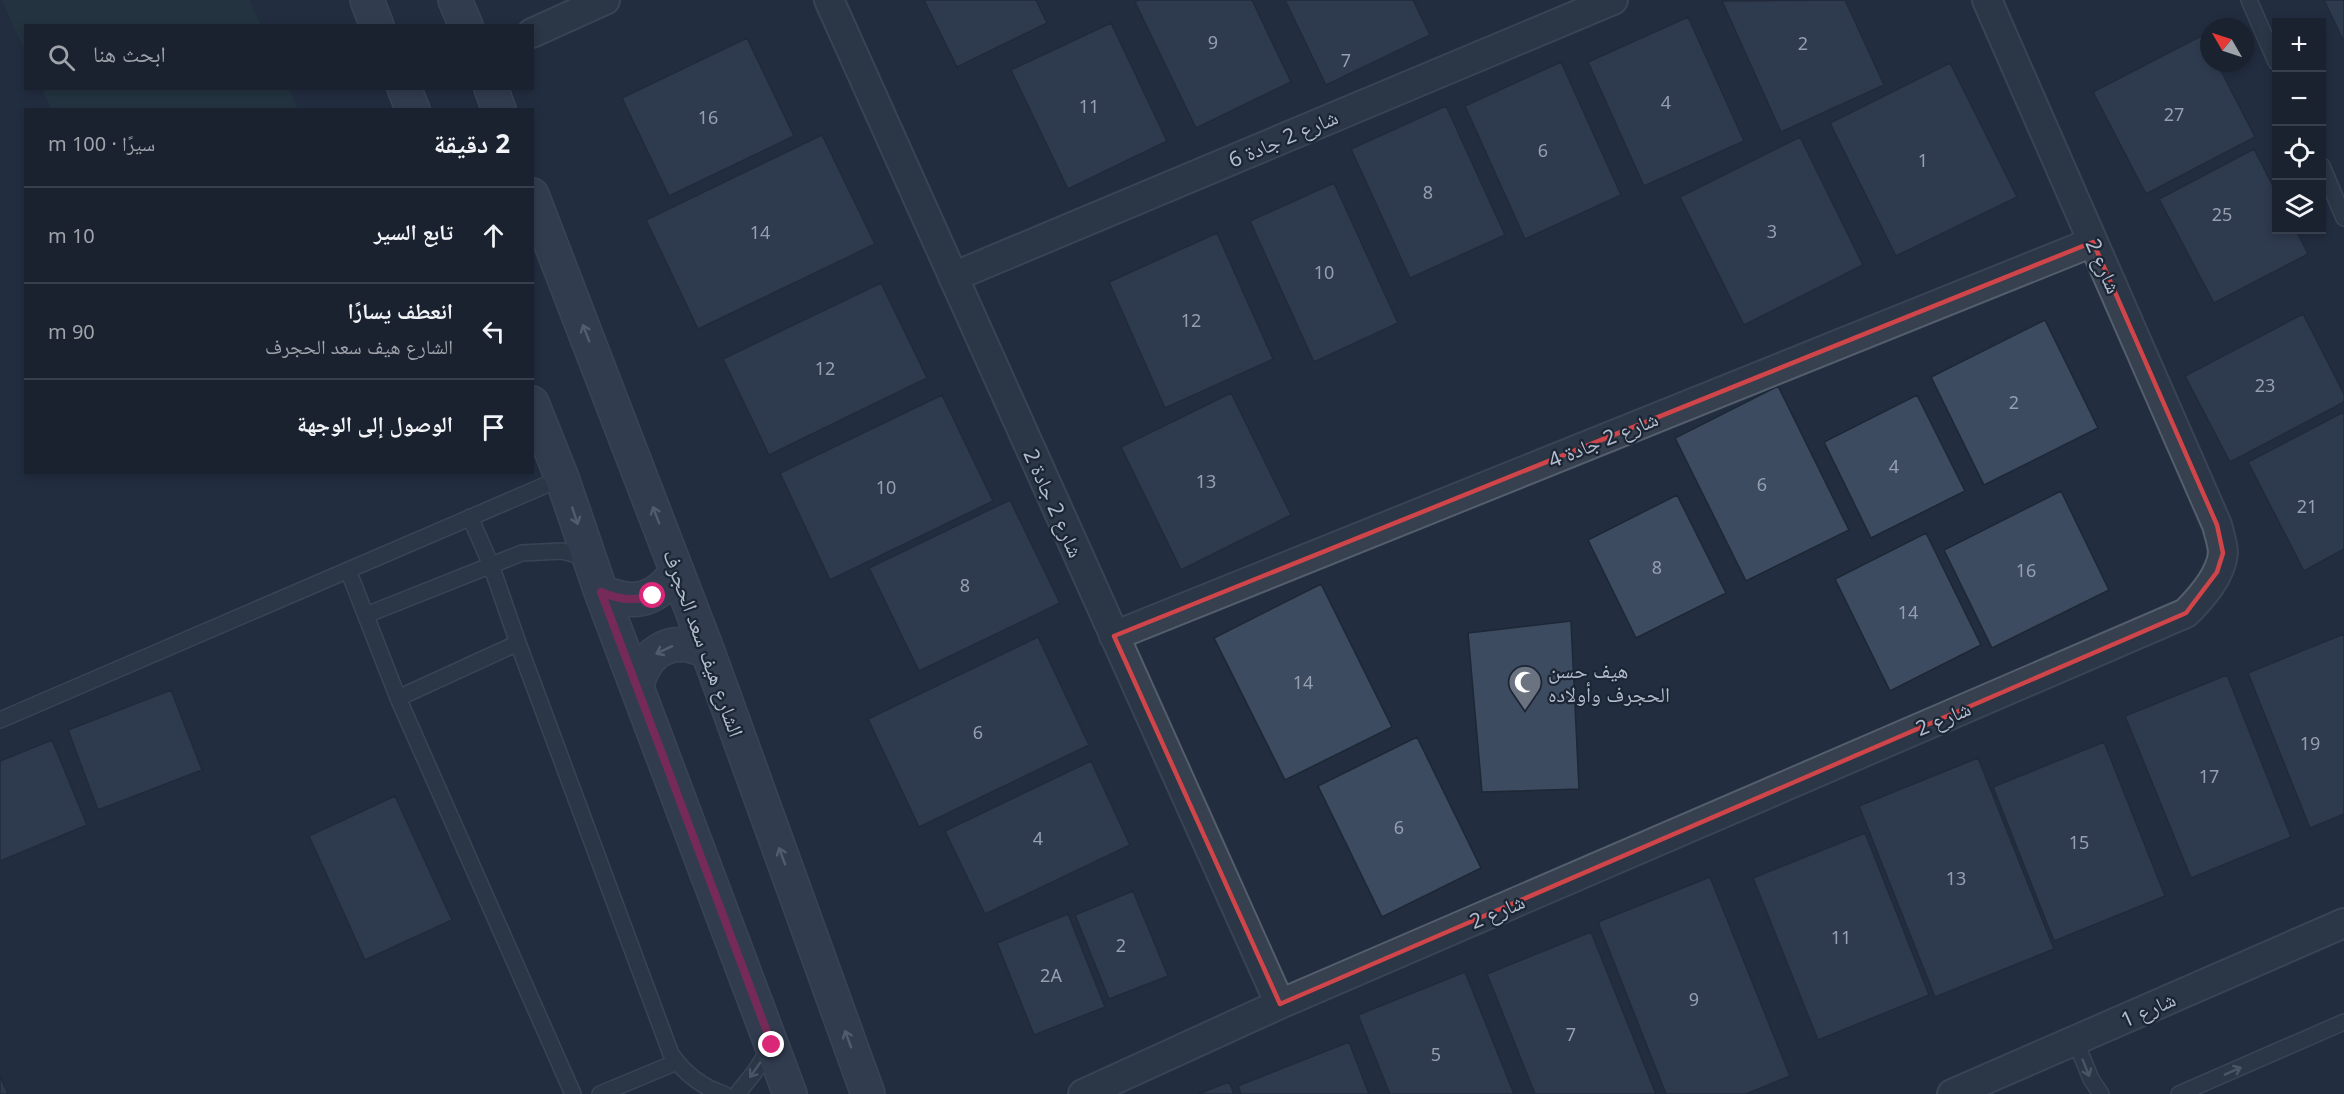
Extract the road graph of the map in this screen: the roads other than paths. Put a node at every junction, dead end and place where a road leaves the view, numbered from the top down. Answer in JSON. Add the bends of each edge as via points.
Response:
{"nodes":[{"id":1,"x":367,"y":0,"type":"edge"},
{"id":2,"x":455,"y":0,"type":"edge"},
{"id":3,"x":605,"y":0,"type":"edge"},
{"id":4,"x":829,"y":0,"type":"edge"},
{"id":5,"x":1613,"y":0,"type":"edge"},
{"id":6,"x":1987,"y":0,"type":"edge"},
{"id":7,"x":2250,"y":0,"type":"edge"},
{"id":8,"x":376,"y":24,"type":"edge"},
{"id":9,"x":465,"y":24,"type":"edge"},
{"id":10,"x":534,"y":32,"type":"edge"},
{"id":11,"x":2272,"y":51,"type":"edge"},
{"id":12,"x":405,"y":90,"type":"edge"},
{"id":13,"x":492,"y":90,"type":"edge"},
{"id":14,"x":412,"y":108,"type":"edge"},
{"id":15,"x":499,"y":108,"type":"edge"},
{"id":16,"x":2326,"y":175,"type":"edge"},
{"id":17,"x":534,"y":200,"type":"edge"},
{"id":18,"x":2344,"y":218,"type":"edge"},
{"id":19,"x":2093,"y":242,"type":"junction"},
{"id":20,"x":953,"y":277,"type":"junction"},
{"id":21,"x":534,"y":407,"type":"edge"},
{"id":22,"x":562,"y":478,"type":"junction"},
{"id":23,"x":471,"y":517,"type":"junction"},
{"id":24,"x":589,"y":558,"type":"junction"},
{"id":25,"x":491,"y":565,"type":"junction"},
{"id":26,"x":348,"y":570,"type":"junction"},
{"id":27,"x":677,"y":571,"type":"junction"},
{"id":28,"x":601,"y":592,"type":"junction"},
{"id":29,"x":366,"y":615,"type":"junction"},
{"id":30,"x":1114,"y":636,"type":"junction"},
{"id":31,"x":518,"y":643,"type":"junction"},
{"id":32,"x":708,"y":652,"type":"junction"},
{"id":33,"x":637,"y":685,"type":"junction"},
{"id":34,"x":398,"y":698,"type":"junction"},
{"id":35,"x":0,"y":720,"type":"edge"},
{"id":36,"x":2344,"y":923,"type":"edge"},
{"id":37,"x":1280,"y":1004,"type":"junction"},
{"id":38,"x":2344,"y":1022,"type":"edge"},
{"id":39,"x":2075,"y":1040,"type":"junction"},
{"id":40,"x":772,"y":1045,"type":"junction"},
{"id":41,"x":677,"y":1062,"type":"junction"},
{"id":42,"x":573,"y":1094,"type":"edge"},
{"id":43,"x":600,"y":1094,"type":"edge"},
{"id":44,"x":724,"y":1094,"type":"edge"},
{"id":45,"x":737,"y":1094,"type":"edge"},
{"id":46,"x":790,"y":1094,"type":"edge"},
{"id":47,"x":868,"y":1094,"type":"edge"},
{"id":48,"x":1083,"y":1094,"type":"edge"},
{"id":49,"x":1952,"y":1094,"type":"edge"},
{"id":50,"x":2101,"y":1094,"type":"edge"},
{"id":51,"x":2179,"y":1094,"type":"edge"}],
"edges":[{"from":1,"to":8,"type":"street"},
{"from":2,"to":9,"type":"street"},
{"from":3,"to":10,"type":"street"},
{"from":4,"to":20,"type":"street","name":"شارع 2 جادة 2"},
{"from":5,"to":20,"type":"street","name":"شارع 2 جادة 6"},
{"from":6,"to":19,"type":"street","name":"شارع 2"},
{"from":7,"to":11,"type":"lane"},
{"from":12,"to":14,"type":"street"},
{"from":13,"to":15,"type":"street"},
{"from":16,"to":18,"type":"lane"},
{"from":27,"to":17,"type":"street","name":"الشارع هيف سعد الحجرف","one_way":true},
{"from":19,"to":30,"type":"street","name":"شارع 2 جادة 4"},
{"from":19,"to":37,"type":"street","name":"شارع 2","via":[[2217,525],[2223,553],[2217,572],[2202,597],[2186,613]]},
{"from":20,"to":30,"type":"street","name":"شارع 2 جادة 2"},
{"from":21,"to":22,"type":"street"},
{"from":22,"to":23,"type":"lane"},
{"from":22,"to":24,"type":"street","one_way":true},
{"from":23,"to":25,"type":"lane"},
{"from":23,"to":26,"type":"lane"},
{"from":24,"to":25,"type":"lane","via":[[542,551],[522,553]]},
{"from":24,"to":28,"type":"street"},
{"from":25,"to":29,"type":"lane"},
{"from":25,"to":31,"type":"lane"},
{"from":26,"to":29,"type":"lane"},
{"from":26,"to":35,"type":"lane"},
{"from":27,"to":28,"type":"street","via":[[653,596],[618,599]]},
{"from":27,"to":32,"type":"street","name":"الشارع هيف سعد الحجرف"},
{"from":28,"to":33,"type":"street"},
{"from":29,"to":34,"type":"lane"},
{"from":30,"to":37,"type":"street","name":"شارع 2 جادة 2"},
{"from":31,"to":34,"type":"lane"},
{"from":31,"to":41,"type":"lane"},
{"from":32,"to":33,"type":"street","one_way":true,"via":[[694,645],[663,648],[650,657]]},
{"from":47,"to":32,"type":"street","name":"الشارع هيف سعد الحجرف","one_way":true},
{"from":33,"to":40,"type":"street"},
{"from":34,"to":42,"type":"lane"},
{"from":36,"to":39,"type":"street","name":"شارع 1"},
{"from":37,"to":48,"type":"street","name":"شارع 2"},
{"from":51,"to":38,"type":"lane","one_way":true},
{"from":39,"to":49,"type":"street","name":"شارع 1"},
{"from":39,"to":50,"type":"lane","one_way":true},
{"from":40,"to":45,"type":"lane","one_way":true},
{"from":40,"to":46,"type":"street"},
{"from":41,"to":43,"type":"lane"},
{"from":41,"to":44,"type":"lane","via":[[695,1080]]}]}
